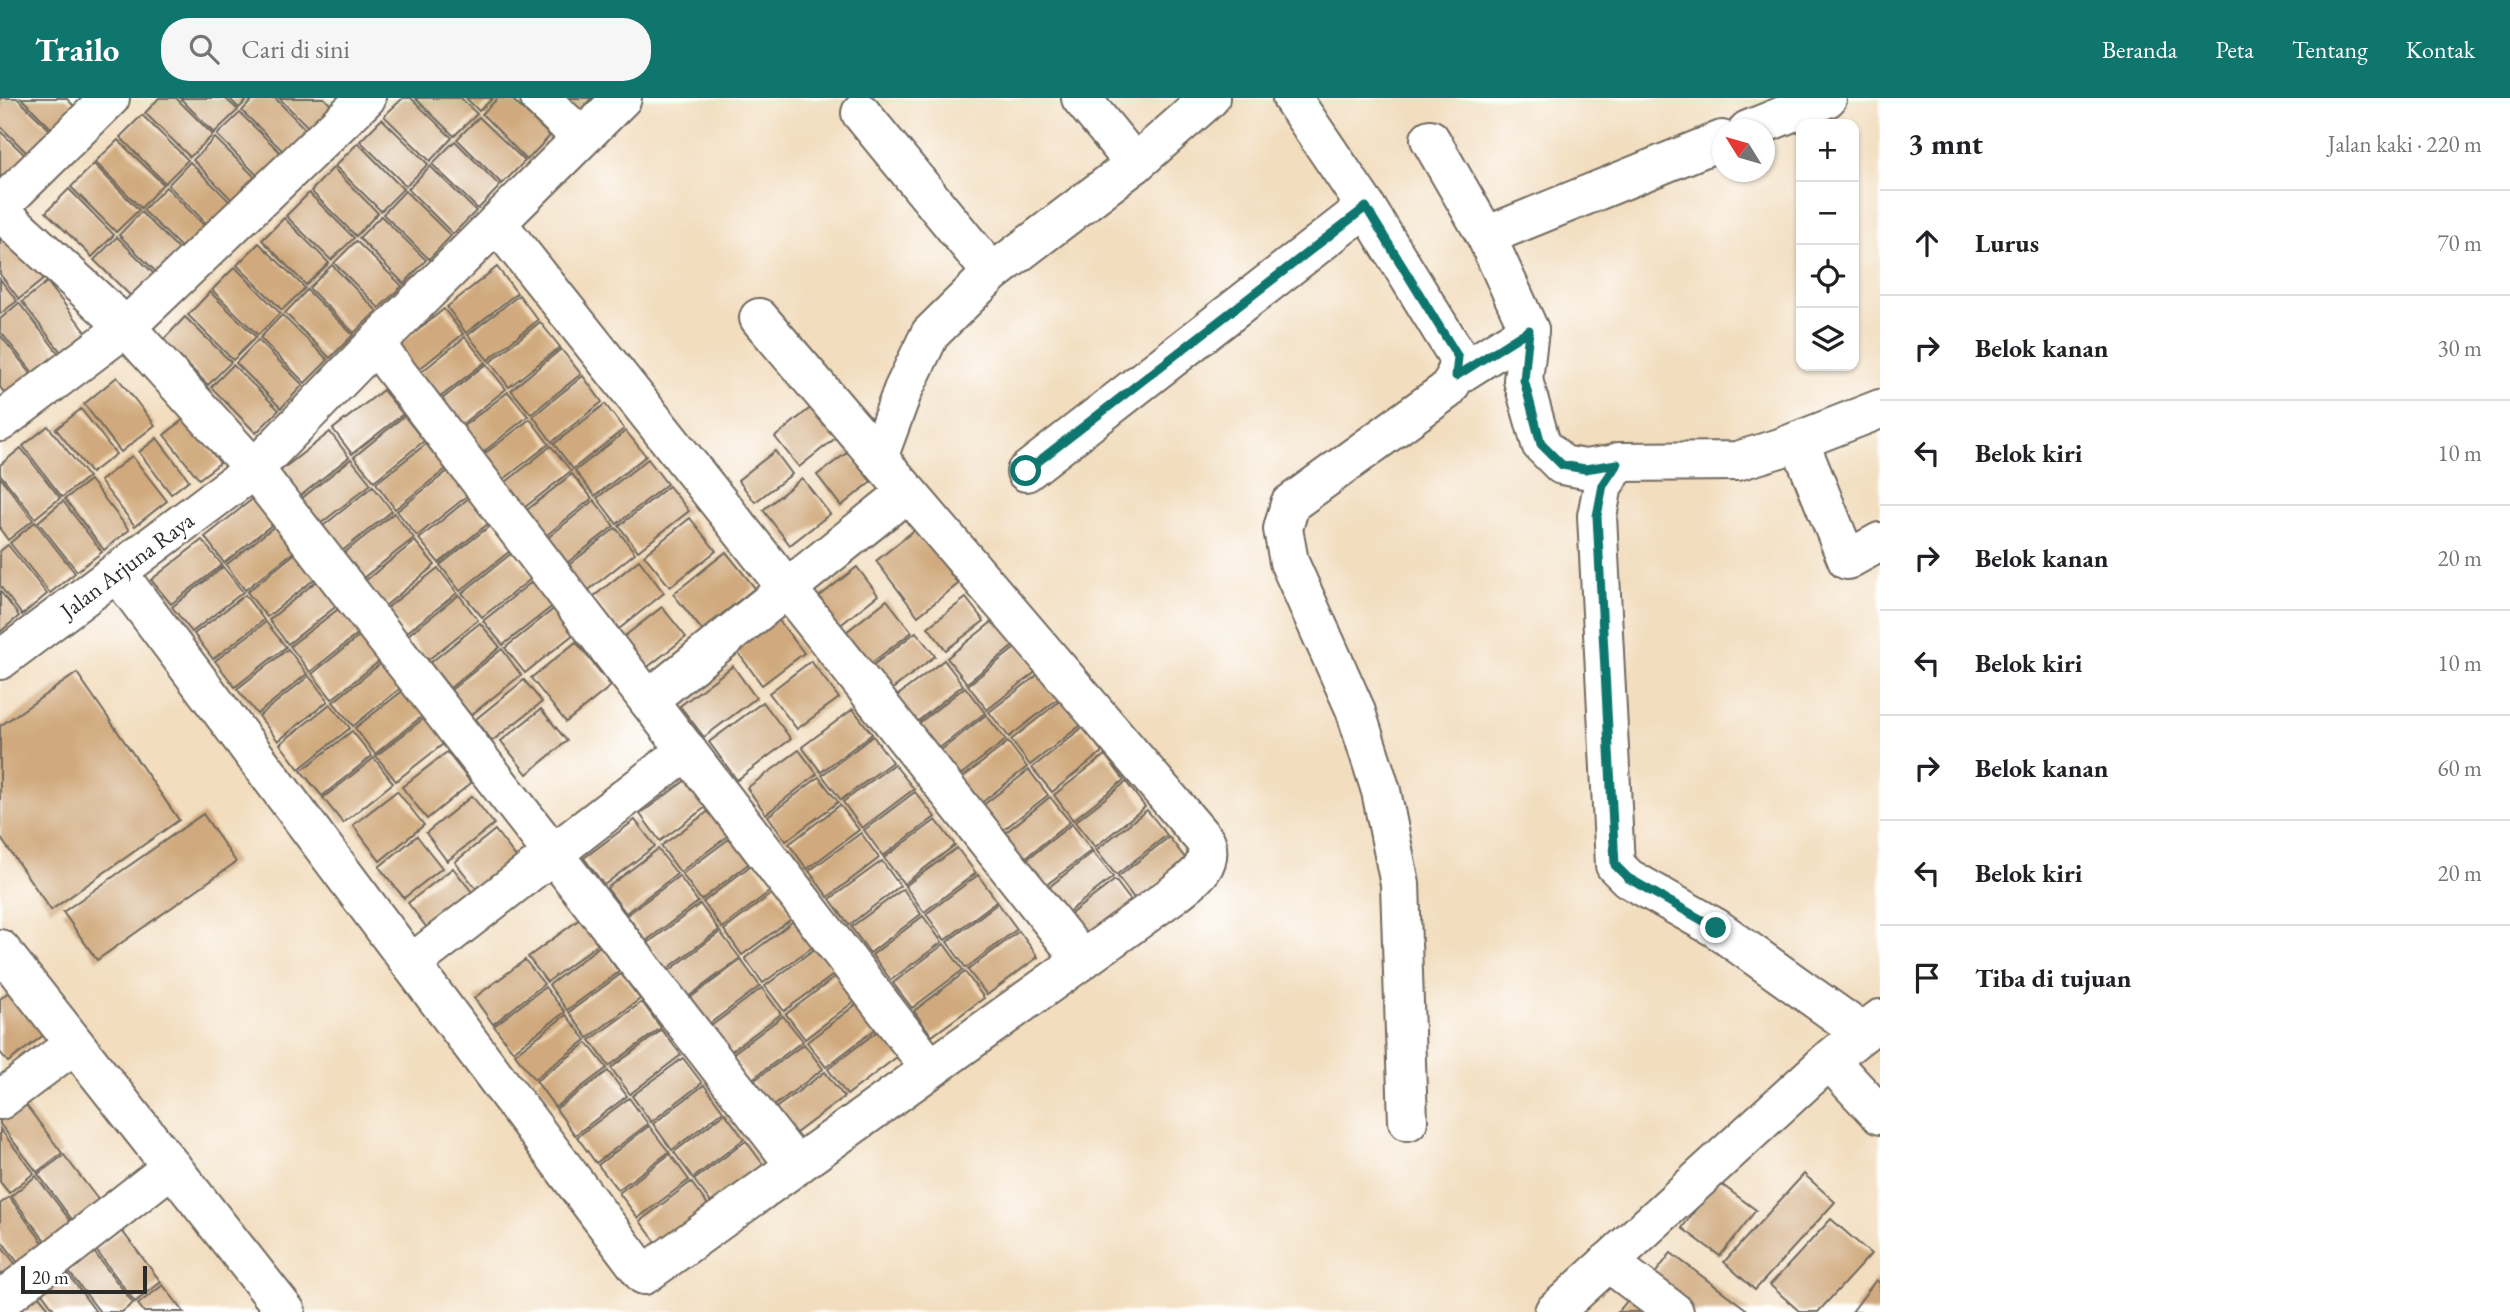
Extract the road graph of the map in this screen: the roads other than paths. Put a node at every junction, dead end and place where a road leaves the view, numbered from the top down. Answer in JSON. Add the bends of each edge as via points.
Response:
{"nodes":[{"id":1,"x":110,"y":98,"type":"edge"},
{"id":2,"x":366,"y":98,"type":"edge"},
{"id":3,"x":540,"y":98,"type":"edge"},
{"id":4,"x":622,"y":98,"type":"edge"},
{"id":5,"x":1081,"y":98,"type":"edge"},
{"id":6,"x":1210,"y":98,"type":"edge"},
{"id":7,"x":1292,"y":98,"type":"edge"},
{"id":8,"x":1826,"y":98,"type":"edge"},
{"id":9,"x":861,"y":113,"type":"dead end"},
{"id":10,"x":1775,"y":119,"type":"edge"},
{"id":11,"x":581,"y":138,"type":"junction"},
{"id":12,"x":1430,"y":139,"type":"dead end"},
{"id":13,"x":1712,"y":144,"type":"edge"},
{"id":14,"x":1135,"y":164,"type":"junction"},
{"id":15,"x":1366,"y":207,"type":"junction"},
{"id":16,"x":0,"y":209,"type":"edge"},
{"id":17,"x":496,"y":223,"type":"junction"},
{"id":18,"x":1486,"y":236,"type":"junction"},
{"id":19,"x":992,"y":273,"type":"junction"},
{"id":20,"x":760,"y":318,"type":"dead end"},
{"id":21,"x":126,"y":327,"type":"junction"},
{"id":22,"x":1529,"y":330,"type":"junction"},
{"id":23,"x":375,"y":344,"type":"junction"},
{"id":24,"x":1456,"y":376,"type":"junction"},
{"id":25,"x":1880,"y":409,"type":"edge"},
{"id":26,"x":0,"y":422,"type":"edge"},
{"id":27,"x":1799,"y":441,"type":"junction"},
{"id":28,"x":879,"y":455,"type":"junction"},
{"id":29,"x":1617,"y":464,"type":"junction"},
{"id":30,"x":254,"y":469,"type":"junction"},
{"id":31,"x":1026,"y":471,"type":"dead end"},
{"id":32,"x":906,"y":493,"type":"junction"},
{"id":33,"x":1880,"y":542,"type":"edge"},
{"id":34,"x":117,"y":572,"type":"junction"},
{"id":35,"x":787,"y":590,"type":"junction"},
{"id":36,"x":0,"y":660,"type":"edge"},
{"id":37,"x":648,"y":700,"type":"junction"},
{"id":38,"x":687,"y":750,"type":"junction"},
{"id":39,"x":554,"y":851,"type":"junction"},
{"id":40,"x":0,"y":949,"type":"edge"},
{"id":41,"x":1082,"y":960,"type":"junction"},
{"id":42,"x":411,"y":964,"type":"junction"},
{"id":43,"x":1871,"y":1026,"type":"edge"},
{"id":44,"x":74,"y":1044,"type":"junction"},
{"id":45,"x":1829,"y":1060,"type":"junction"},
{"id":46,"x":930,"y":1069,"type":"junction"},
{"id":47,"x":0,"y":1100,"type":"edge"},
{"id":48,"x":1880,"y":1115,"type":"edge"},
{"id":49,"x":1408,"y":1121,"type":"dead end"},
{"id":50,"x":796,"y":1166,"type":"junction"},
{"id":51,"x":172,"y":1167,"type":"junction"},
{"id":52,"x":1608,"y":1262,"type":"junction"},
{"id":53,"x":0,"y":1301,"type":"edge"},
{"id":54,"x":272,"y":1307,"type":"edge"},
{"id":55,"x":1554,"y":1312,"type":"edge"},
{"id":56,"x":1674,"y":1312,"type":"edge"}],
"edges":[{"from":1,"to":16,"type":"street"},
{"from":2,"to":21,"type":"street"},
{"from":3,"to":11,"type":"street"},
{"from":4,"to":11,"type":"street","name":"Jalan Arjuna Raya"},
{"from":5,"to":14,"type":"street"},
{"from":6,"to":14,"type":"street"},
{"from":7,"to":15,"type":"street"},
{"from":8,"to":10,"type":"street"},
{"from":9,"to":19,"type":"street"},
{"from":11,"to":17,"type":"street","name":"Jalan Arjuna Raya"},
{"from":12,"to":18,"type":"street"},
{"from":13,"to":18,"type":"street"},
{"from":14,"to":19,"type":"street"},
{"from":15,"to":24,"type":"street","via":[[1458,357]]},
{"from":15,"to":31,"type":"street"},
{"from":16,"to":21,"type":"street"},
{"from":17,"to":23,"type":"street","name":"Jalan Arjuna Raya"},
{"from":17,"to":35,"type":"street"},
{"from":18,"to":22,"type":"street"},
{"from":19,"to":28,"type":"street","via":[[930,334]]},
{"from":20,"to":28,"type":"street"},
{"from":21,"to":26,"type":"street"},
{"from":21,"to":30,"type":"street"},
{"from":22,"to":24,"type":"street"},
{"from":22,"to":29,"type":"street","via":[[1524,380],[1541,444],[1562,465],[1585,469]]},
{"from":23,"to":30,"type":"street","name":"Jalan Arjuna Raya"},
{"from":23,"to":37,"type":"street"},
{"from":24,"to":49,"type":"street","via":[[1428,406],[1290,504],[1283,529],[1289,562],[1355,709],[1381,791],[1400,884]]},
{"from":25,"to":27,"type":"street"},
{"from":27,"to":29,"type":"street","via":[[1737,461]]},
{"from":27,"to":33,"type":"street","via":[[1847,560]]},
{"from":28,"to":32,"type":"street"},
{"from":29,"to":43,"type":"street","via":[[1603,485],[1597,516],[1615,865],[1628,878]]},
{"from":30,"to":34,"type":"street","name":"Jalan Arjuna Raya"},
{"from":30,"to":39,"type":"street"},
{"from":32,"to":35,"type":"street"},
{"from":32,"to":41,"type":"street","via":[[1206,842],[1209,855],[1203,871]]},
{"from":34,"to":36,"type":"street","name":"Jalan Arjuna Raya"},
{"from":34,"to":42,"type":"street"},
{"from":35,"to":37,"type":"street"},
{"from":35,"to":41,"type":"street"},
{"from":37,"to":38,"type":"street"},
{"from":38,"to":39,"type":"street"},
{"from":38,"to":46,"type":"street"},
{"from":39,"to":42,"type":"street"},
{"from":39,"to":50,"type":"street"},
{"from":40,"to":44,"type":"street"},
{"from":41,"to":46,"type":"street"},
{"from":42,"to":50,"type":"street","via":[[643,1275]]},
{"from":43,"to":45,"type":"street"},
{"from":44,"to":47,"type":"street"},
{"from":44,"to":51,"type":"street"},
{"from":45,"to":48,"type":"street"},
{"from":45,"to":52,"type":"street"},
{"from":46,"to":50,"type":"street"},
{"from":51,"to":53,"type":"street"},
{"from":51,"to":54,"type":"street"},
{"from":52,"to":55,"type":"street"},
{"from":52,"to":56,"type":"street"}]}
